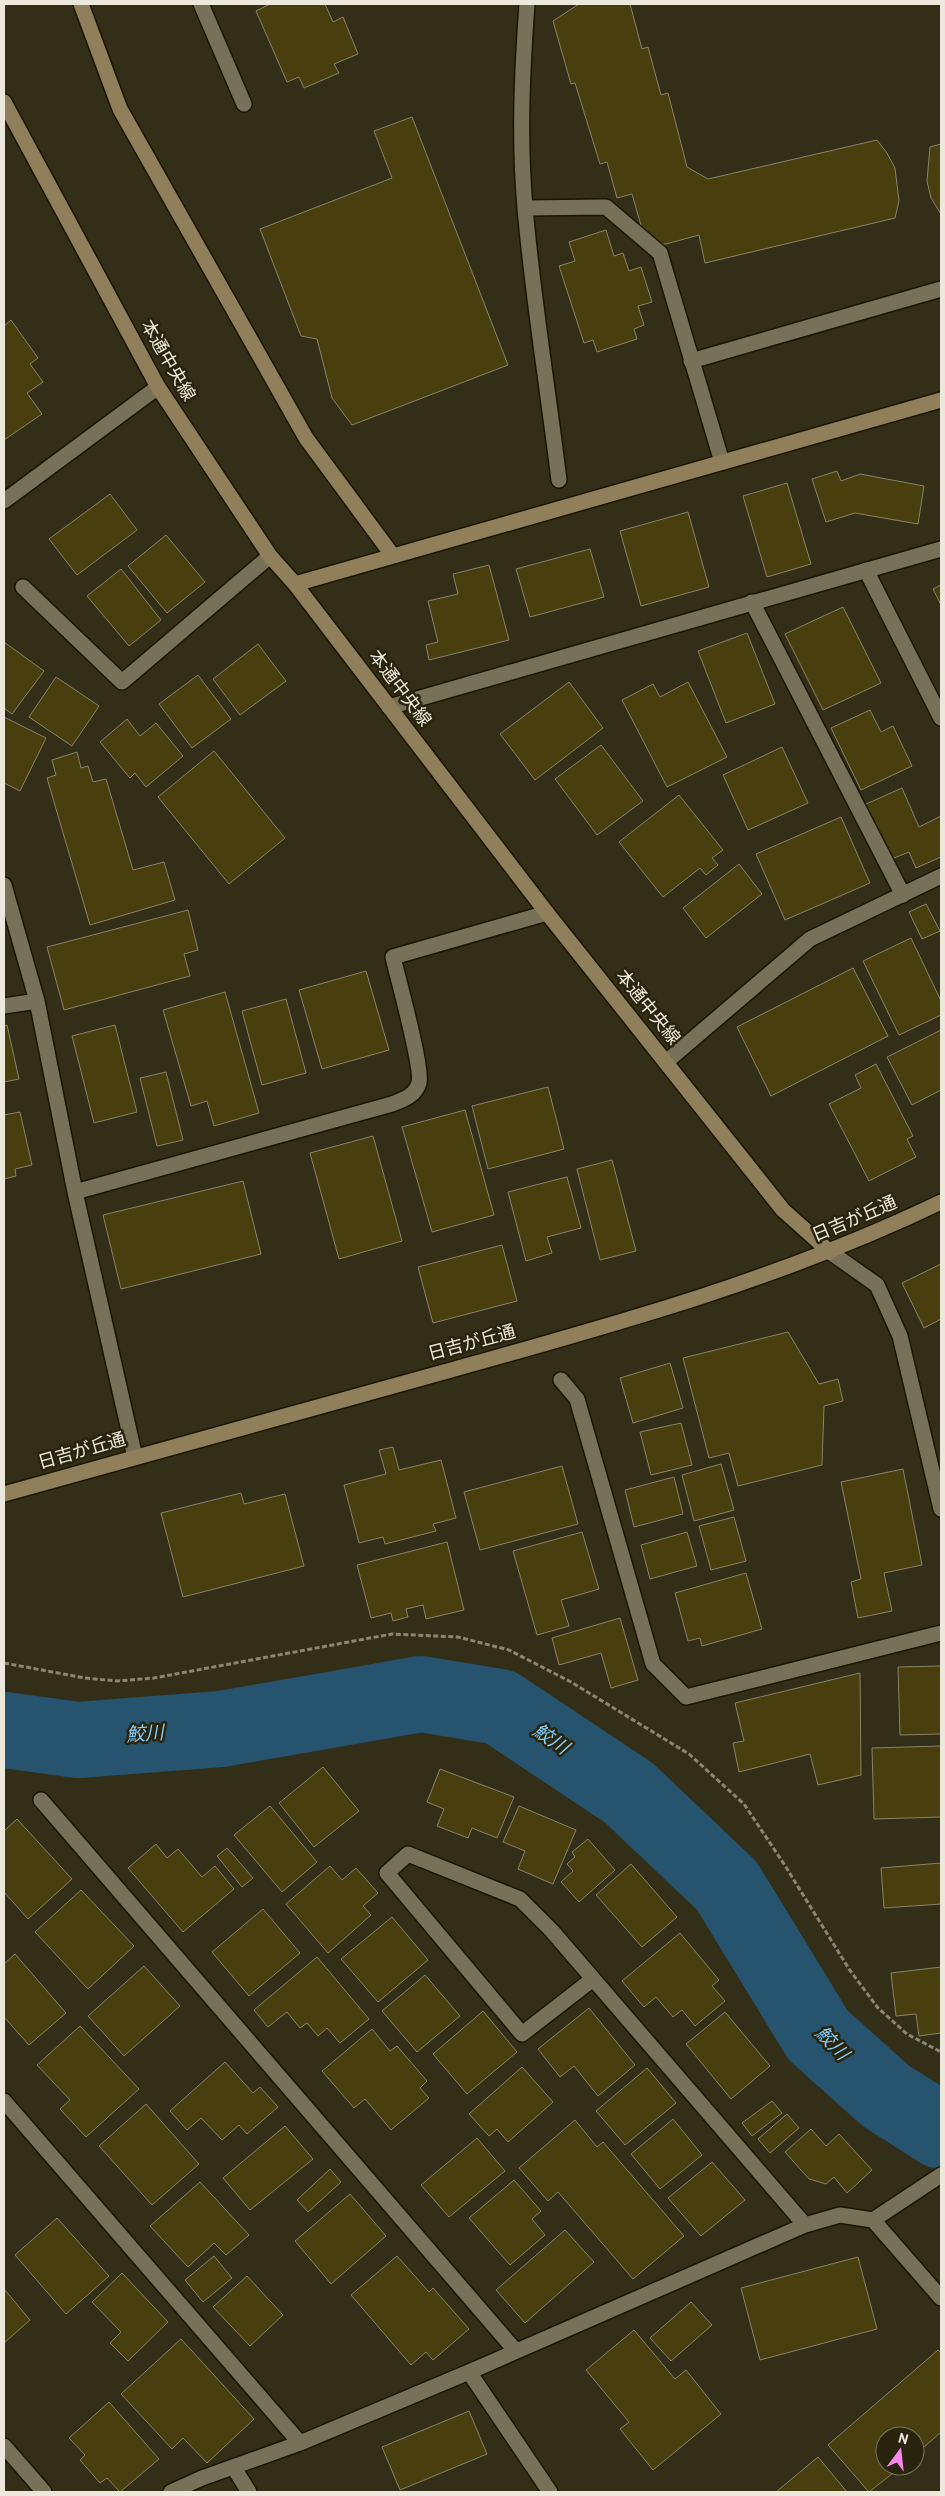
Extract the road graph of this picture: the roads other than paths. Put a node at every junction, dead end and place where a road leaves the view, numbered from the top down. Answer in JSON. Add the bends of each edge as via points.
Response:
{"nodes":[{"id":1,"x":81,"y":4,"type":"edge"},
{"id":2,"x":201,"y":4,"type":"edge"},
{"id":3,"x":527,"y":4,"type":"edge"},
{"id":4,"x":4,"y":102,"type":"edge"},
{"id":5,"x":244,"y":104,"type":"dead end"},
{"id":6,"x":525,"y":208,"type":"junction"},
{"id":7,"x":941,"y":289,"type":"edge"},
{"id":8,"x":692,"y":361,"type":"junction"},
{"id":9,"x":158,"y":387,"type":"junction"},
{"id":10,"x":941,"y":400,"type":"edge"},
{"id":11,"x":722,"y":462,"type":"junction"},
{"id":12,"x":559,"y":480,"type":"dead end"},
{"id":13,"x":4,"y":501,"type":"edge"},
{"id":14,"x":941,"y":549,"type":"edge"},
{"id":15,"x":270,"y":556,"type":"junction"},
{"id":16,"x":392,"y":556,"type":"junction"},
{"id":17,"x":866,"y":570,"type":"junction"},
{"id":18,"x":295,"y":584,"type":"junction"},
{"id":19,"x":23,"y":587,"type":"dead end"},
{"id":20,"x":752,"y":602,"type":"junction"},
{"id":21,"x":389,"y":708,"type":"junction"},
{"id":22,"x":941,"y":718,"type":"edge"},
{"id":23,"x":941,"y":876,"type":"edge"},
{"id":24,"x":4,"y":885,"type":"edge"},
{"id":25,"x":903,"y":895,"type":"junction"},
{"id":26,"x":547,"y":913,"type":"junction"},
{"id":27,"x":37,"y":1001,"type":"junction"},
{"id":28,"x":4,"y":1006,"type":"edge"},
{"id":29,"x":666,"y":1062,"type":"junction"},
{"id":30,"x":75,"y":1192,"type":"junction"},
{"id":31,"x":941,"y":1202,"type":"edge"},
{"id":32,"x":830,"y":1252,"type":"junction"},
{"id":33,"x":561,"y":1380,"type":"dead end"},
{"id":34,"x":135,"y":1457,"type":"junction"},
{"id":35,"x":4,"y":1494,"type":"edge"},
{"id":36,"x":941,"y":1509,"type":"edge"},
{"id":37,"x":941,"y":1633,"type":"edge"},
{"id":38,"x":41,"y":1800,"type":"dead end"},
{"id":39,"x":593,"y":1979,"type":"junction"},
{"id":40,"x":4,"y":2101,"type":"edge"},
{"id":41,"x":941,"y":2175,"type":"edge"},
{"id":42,"x":873,"y":2220,"type":"junction"},
{"id":43,"x":805,"y":2225,"type":"junction"},
{"id":44,"x":941,"y":2298,"type":"edge"},
{"id":45,"x":515,"y":2350,"type":"junction"},
{"id":46,"x":469,"y":2372,"type":"junction"},
{"id":47,"x":300,"y":2443,"type":"junction"},
{"id":48,"x":4,"y":2446,"type":"edge"},
{"id":49,"x":234,"y":2468,"type":"junction"},
{"id":50,"x":44,"y":2492,"type":"edge"},
{"id":51,"x":172,"y":2492,"type":"edge"},
{"id":52,"x":249,"y":2492,"type":"edge"},
{"id":53,"x":550,"y":2492,"type":"edge"}],
"edges":[{"from":1,"to":16,"type":"street","via":[[120,109],[306,438]]},
{"from":2,"to":5,"type":"street"},
{"from":3,"to":6,"type":"street","via":[[521,128]]},
{"from":4,"to":9,"type":"street","name":"本通中央線"},
{"from":6,"to":8,"type":"street","via":[[606,207],[660,253]]},
{"from":6,"to":12,"type":"street"},
{"from":7,"to":8,"type":"street"},
{"from":8,"to":11,"type":"street"},
{"from":9,"to":13,"type":"street"},
{"from":9,"to":15,"type":"street","name":"本通中央線"},
{"from":10,"to":11,"type":"street"},
{"from":11,"to":16,"type":"street"},
{"from":14,"to":17,"type":"street"},
{"from":15,"to":18,"type":"street","name":"本通中央線"},
{"from":15,"to":19,"type":"street","via":[[122,682]]},
{"from":16,"to":18,"type":"street"},
{"from":17,"to":20,"type":"street"},
{"from":17,"to":22,"type":"street"},
{"from":18,"to":21,"type":"street","name":"本通中央線"},
{"from":20,"to":21,"type":"street"},
{"from":20,"to":25,"type":"street"},
{"from":21,"to":26,"type":"street","name":"本通中央線"},
{"from":23,"to":25,"type":"street"},
{"from":24,"to":27,"type":"street"},
{"from":25,"to":29,"type":"street","via":[[810,939]]},
{"from":26,"to":29,"type":"street","name":"本通中央線"},
{"from":26,"to":30,"type":"street","via":[[393,958],[418,1064],[419,1083],[410,1097]]},
{"from":27,"to":28,"type":"street"},
{"from":27,"to":30,"type":"street"},
{"from":29,"to":32,"type":"street","name":"本通中央線","via":[[783,1210]]},
{"from":30,"to":34,"type":"street"},
{"from":31,"to":32,"type":"street","name":"日吉が丘通"},
{"from":32,"to":34,"type":"street","name":"日吉が丘通","via":[[706,1296],[575,1335]]},
{"from":32,"to":36,"type":"street","via":[[877,1285],[900,1336]]},
{"from":33,"to":37,"type":"street","via":[[577,1399],[653,1664],[686,1697]]},
{"from":34,"to":35,"type":"street","name":"日吉が丘通"},
{"from":38,"to":45,"type":"street"},
{"from":39,"to":39,"type":"street","via":[[522,2034],[387,1873],[408,1854],[520,1899]]},
{"from":39,"to":43,"type":"street"},
{"from":40,"to":47,"type":"street"},
{"from":41,"to":42,"type":"street"},
{"from":42,"to":43,"type":"street","via":[[840,2215]]},
{"from":42,"to":44,"type":"street"},
{"from":43,"to":45,"type":"street"},
{"from":45,"to":46,"type":"street"},
{"from":46,"to":47,"type":"street"},
{"from":46,"to":53,"type":"street"},
{"from":47,"to":49,"type":"street"},
{"from":48,"to":50,"type":"street"},
{"from":49,"to":51,"type":"street"},
{"from":49,"to":52,"type":"street"}]}
